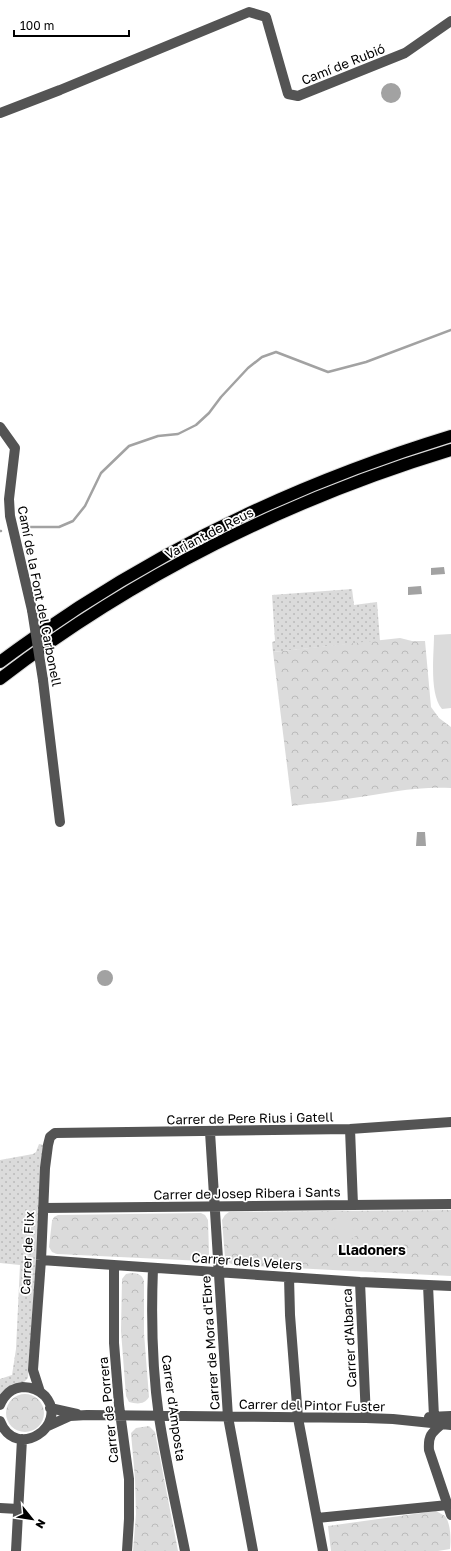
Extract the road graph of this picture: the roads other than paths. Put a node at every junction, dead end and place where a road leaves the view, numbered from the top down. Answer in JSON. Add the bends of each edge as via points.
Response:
{"nodes":[{"id":1,"x":451,"y":22,"type":"edge"},
{"id":2,"x":0,"y":113,"type":"edge"},
{"id":3,"x":0,"y":427,"type":"edge"},
{"id":4,"x":451,"y":436,"type":"edge"},
{"id":5,"x":451,"y":450,"type":"edge"},
{"id":6,"x":0,"y":662,"type":"edge"},
{"id":7,"x":0,"y":679,"type":"edge"},
{"id":8,"x":60,"y":822,"type":"dead end"},
{"id":9,"x":451,"y":1122,"type":"edge"},
{"id":10,"x":350,"y":1129,"type":"junction"},
{"id":11,"x":210,"y":1132,"type":"junction"},
{"id":12,"x":50,"y":1138,"type":"joint"},
{"id":13,"x":451,"y":1204,"type":"edge"},
{"id":14,"x":353,"y":1205,"type":"junction"},
{"id":15,"x":214,"y":1206,"type":"junction"},
{"id":16,"x":43,"y":1208,"type":"junction"},
{"id":17,"x":41,"y":1260,"type":"junction"},
{"id":18,"x":114,"y":1266,"type":"junction"},
{"id":19,"x":153,"y":1268,"type":"junction"},
{"id":20,"x":218,"y":1272,"type":"junction"},
{"id":21,"x":289,"y":1277,"type":"junction"},
{"id":22,"x":360,"y":1282,"type":"junction"},
{"id":23,"x":428,"y":1285,"type":"junction"},
{"id":24,"x":451,"y":1286,"type":"edge"},
{"id":25,"x":32,"y":1370,"type":"junction"},
{"id":26,"x":24,"y":1387,"type":"junction"},
{"id":27,"x":40,"y":1392,"type":"junction"},
{"id":28,"x":0,"y":1405,"type":"edge"},
{"id":29,"x":50,"y":1408,"type":"junction"},
{"id":30,"x":87,"y":1415,"type":"junction"},
{"id":31,"x":451,"y":1416,"type":"edge"},
{"id":32,"x":122,"y":1417,"type":"junction"},
{"id":33,"x":159,"y":1417,"type":"junction"},
{"id":34,"x":228,"y":1417,"type":"junction"},
{"id":35,"x":298,"y":1418,"type":"junction"},
{"id":36,"x":366,"y":1418,"type":"junction"},
{"id":37,"x":0,"y":1422,"type":"edge"},
{"id":38,"x":442,"y":1422,"type":"edge"},
{"id":39,"x":48,"y":1426,"type":"junction"},
{"id":40,"x":22,"y":1439,"type":"junction"},
{"id":41,"x":0,"y":1508,"type":"edge"},
{"id":42,"x":18,"y":1509,"type":"junction"},
{"id":43,"x":450,"y":1510,"type":"edge"},
{"id":44,"x":317,"y":1518,"type":"junction"},
{"id":45,"x":16,"y":1551,"type":"edge"},
{"id":46,"x":127,"y":1551,"type":"edge"},
{"id":47,"x":185,"y":1551,"type":"edge"},
{"id":48,"x":253,"y":1551,"type":"edge"},
{"id":49,"x":323,"y":1551,"type":"edge"}],
"edges":[{"from":1,"to":2,"type":"street","name":"Camí de Rubió","via":[[405,53],[298,96],[288,94],[266,17],[249,12]]},
{"from":3,"to":8,"type":"street","name":"Camí de la Font del Carbonell","bridge":true,"via":[[15,448],[9,500],[10,516],[32,610]]},
{"from":4,"to":6,"type":"highway","name":"Variant de Reus","via":[[331,477],[188,542],[110,587],[27,641]]},
{"from":5,"to":7,"type":"highway","name":"Variant de Reus","via":[[336,490],[264,520],[196,554],[118,598]]},
{"from":9,"to":10,"type":"street","name":"Carrer de Pere Rius i Gatell"},
{"from":10,"to":11,"type":"street","name":"Carrer de Pere Rius i Gatell"},
{"from":10,"to":14,"type":"street"},
{"from":11,"to":12,"type":"street","name":"Carrer de Pere Rius i Gatell","via":[[64,1132],[55,1133]]},
{"from":11,"to":15,"type":"street","name":"Carrer de Mora d'Ebre"},
{"from":12,"to":16,"type":"street","name":"Carrer de Flix"},
{"from":13,"to":14,"type":"street","name":"Carrer de Josep Ribera i Sants"},
{"from":14,"to":15,"type":"street","name":"Carrer de Josep Ribera i Sants"},
{"from":15,"to":16,"type":"street","name":"Carrer de Josep Ribera i Sants"},
{"from":15,"to":20,"type":"street","name":"Carrer de Mora d'Ebre"},
{"from":16,"to":17,"type":"street","name":"Carrer de Flix"},
{"from":17,"to":18,"type":"street","name":"Carrer dels Velers"},
{"from":17,"to":25,"type":"street","name":"Carrer de Flix"},
{"from":18,"to":19,"type":"street","name":"Carrer dels Velers"},
{"from":18,"to":32,"type":"street","name":"Carrer de Porrera","via":[[114,1343]]},
{"from":19,"to":20,"type":"street","name":"Carrer dels Velers"},
{"from":19,"to":33,"type":"street","name":"Carrer d'Amposta","via":[[152,1349]]},
{"from":20,"to":21,"type":"street","name":"Carrer dels Velers"},
{"from":20,"to":34,"type":"street","name":"Carrer de Mora d'Ebre"},
{"from":21,"to":22,"type":"street","name":"Carrer dels Velers"},
{"from":21,"to":35,"type":"street"},
{"from":22,"to":23,"type":"street","name":"Carrer dels Velers"},
{"from":22,"to":36,"type":"street","name":"Carrer d'Albarca"},
{"from":23,"to":24,"type":"street","name":"Carrer dels Velers"},
{"from":23,"to":38,"type":"street"},
{"from":25,"to":26,"type":"street","name":"Carrer de Flix"},
{"from":25,"to":27,"type":"street","name":"Carrer de Flix"},
{"from":26,"to":27,"type":"street"},
{"from":26,"to":28,"type":"street","via":[[8,1393]]},
{"from":27,"to":29,"type":"street","name":"Carrer de Flix","via":[[47,1399]]},
{"from":29,"to":30,"type":"street","name":"Carrer del Pintor Fuster"},
{"from":29,"to":39,"type":"street"},
{"from":30,"to":32,"type":"street","name":"Carrer del Pintor Fuster"},
{"from":30,"to":39,"type":"street","name":"Carrer del Pintor Fuster","via":[[70,1416]]},
{"from":31,"to":38,"type":"street","name":"Carrer del Pintor Fuster"},
{"from":32,"to":33,"type":"street","name":"Carrer del Pintor Fuster"},
{"from":32,"to":46,"type":"street","name":"Carrer de Porrera","via":[[129,1479]]},
{"from":33,"to":34,"type":"street","name":"Carrer del Pintor Fuster"},
{"from":33,"to":47,"type":"street","name":"Carrer d'Amposta"},
{"from":34,"to":35,"type":"street","name":"Carrer del Pintor Fuster"},
{"from":34,"to":48,"type":"street","name":"Carrer de Mora d'Ebre"},
{"from":35,"to":36,"type":"street","name":"Carrer del Pintor Fuster"},
{"from":35,"to":44,"type":"street"},
{"from":36,"to":38,"type":"street","name":"Carrer del Pintor Fuster"},
{"from":37,"to":40,"type":"street","via":[[10,1435]]},
{"from":38,"to":43,"type":"street","via":[[432,1432],[428,1441]]},
{"from":39,"to":40,"type":"street","name":"Carrer del Pintor Fuster","via":[[39,1436]]},
{"from":40,"to":42,"type":"street"},
{"from":41,"to":42,"type":"street"},
{"from":42,"to":45,"type":"street"},
{"from":43,"to":44,"type":"street"},
{"from":44,"to":49,"type":"street"}]}
